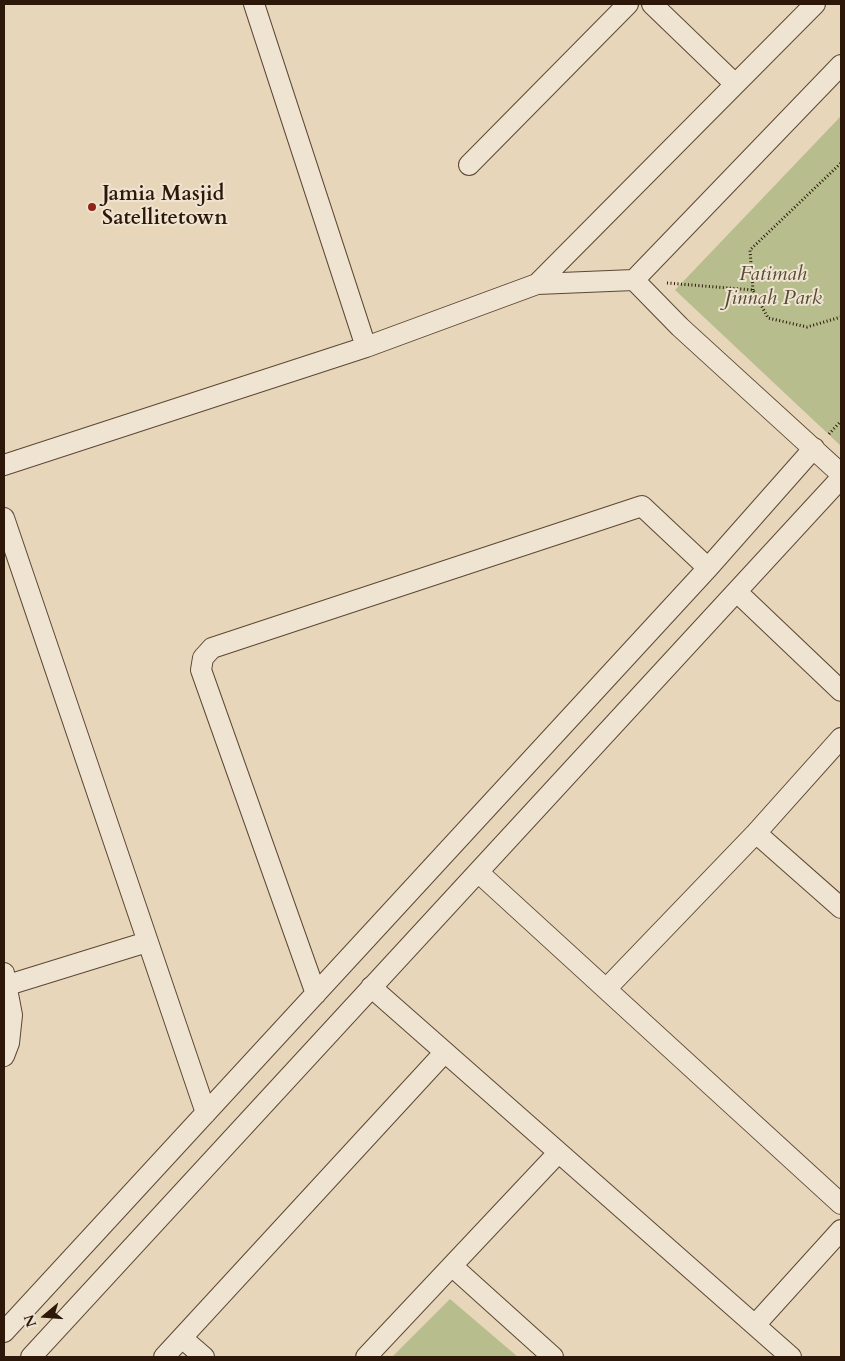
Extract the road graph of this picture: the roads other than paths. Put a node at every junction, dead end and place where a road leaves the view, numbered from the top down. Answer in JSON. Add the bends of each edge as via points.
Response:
{"nodes":[{"id":1,"x":254,"y":4,"type":"edge"},
{"id":2,"x":628,"y":4,"type":"edge"},
{"id":3,"x":652,"y":4,"type":"edge"},
{"id":4,"x":815,"y":4,"type":"edge"},
{"id":5,"x":841,"y":65,"type":"edge"},
{"id":6,"x":735,"y":84,"type":"junction"},
{"id":7,"x":469,"y":165,"type":"dead end"},
{"id":8,"x":634,"y":280,"type":"junction"},
{"id":9,"x":537,"y":284,"type":"junction"},
{"id":10,"x":366,"y":347,"type":"junction"},
{"id":11,"x":814,"y":448,"type":"junction"},
{"id":12,"x":4,"y":465,"type":"edge"},
{"id":13,"x":841,"y":476,"type":"edge"},
{"id":14,"x":4,"y":518,"type":"edge"},
{"id":15,"x":708,"y":568,"type":"junction"},
{"id":16,"x":736,"y":592,"type":"junction"},
{"id":17,"x":841,"y":691,"type":"edge"},
{"id":18,"x":841,"y":738,"type":"edge"},
{"id":19,"x":756,"y":833,"type":"junction"},
{"id":20,"x":478,"y":872,"type":"junction"},
{"id":21,"x":841,"y":908,"type":"edge"},
{"id":22,"x":146,"y":942,"type":"junction"},
{"id":23,"x":5,"y":981,"type":"edge"},
{"id":24,"x":371,"y":987,"type":"junction"},
{"id":25,"x":606,"y":989,"type":"junction"},
{"id":26,"x":316,"y":994,"type":"junction"},
{"id":27,"x":444,"y":1053,"type":"junction"},
{"id":28,"x":4,"y":1056,"type":"edge"},
{"id":29,"x":206,"y":1113,"type":"junction"},
{"id":30,"x":558,"y":1153,"type":"junction"},
{"id":31,"x":841,"y":1204,"type":"edge"},
{"id":32,"x":841,"y":1230,"type":"edge"},
{"id":33,"x":452,"y":1266,"type":"junction"},
{"id":34,"x":755,"y":1325,"type":"junction"},
{"id":35,"x":4,"y":1332,"type":"edge"},
{"id":36,"x":182,"y":1338,"type":"junction"},
{"id":37,"x":32,"y":1357,"type":"edge"},
{"id":38,"x":164,"y":1357,"type":"edge"},
{"id":39,"x":204,"y":1357,"type":"edge"},
{"id":40,"x":366,"y":1357,"type":"edge"},
{"id":41,"x":553,"y":1357,"type":"edge"},
{"id":42,"x":791,"y":1357,"type":"edge"}],
"edges":[{"from":1,"to":10,"type":"street"},
{"from":2,"to":7,"type":"street"},
{"from":3,"to":6,"type":"street"},
{"from":4,"to":6,"type":"street"},
{"from":5,"to":8,"type":"street"},
{"from":6,"to":9,"type":"street"},
{"from":8,"to":9,"type":"street"},
{"from":8,"to":11,"type":"street","via":[[680,327]]},
{"from":9,"to":10,"type":"street"},
{"from":10,"to":12,"type":"street"},
{"from":11,"to":13,"type":"street"},
{"from":11,"to":15,"type":"street"},
{"from":13,"to":16,"type":"street"},
{"from":14,"to":22,"type":"street"},
{"from":15,"to":26,"type":"street"},
{"from":15,"to":26,"type":"street","via":[[642,506],[212,648],[202,658],[201,670]]},
{"from":16,"to":17,"type":"street"},
{"from":16,"to":20,"type":"street"},
{"from":18,"to":19,"type":"street"},
{"from":19,"to":21,"type":"street"},
{"from":19,"to":25,"type":"street"},
{"from":20,"to":24,"type":"street"},
{"from":20,"to":25,"type":"street"},
{"from":22,"to":23,"type":"street"},
{"from":22,"to":29,"type":"street"},
{"from":23,"to":28,"type":"street","via":[[12,1015]]},
{"from":24,"to":27,"type":"street"},
{"from":24,"to":37,"type":"street"},
{"from":25,"to":31,"type":"street"},
{"from":26,"to":29,"type":"street"},
{"from":27,"to":30,"type":"street"},
{"from":27,"to":36,"type":"street"},
{"from":29,"to":35,"type":"street"},
{"from":30,"to":33,"type":"street"},
{"from":30,"to":34,"type":"street"},
{"from":32,"to":34,"type":"street"},
{"from":33,"to":40,"type":"street"},
{"from":33,"to":41,"type":"street"},
{"from":34,"to":42,"type":"street"},
{"from":36,"to":38,"type":"street"},
{"from":36,"to":39,"type":"street"}]}
